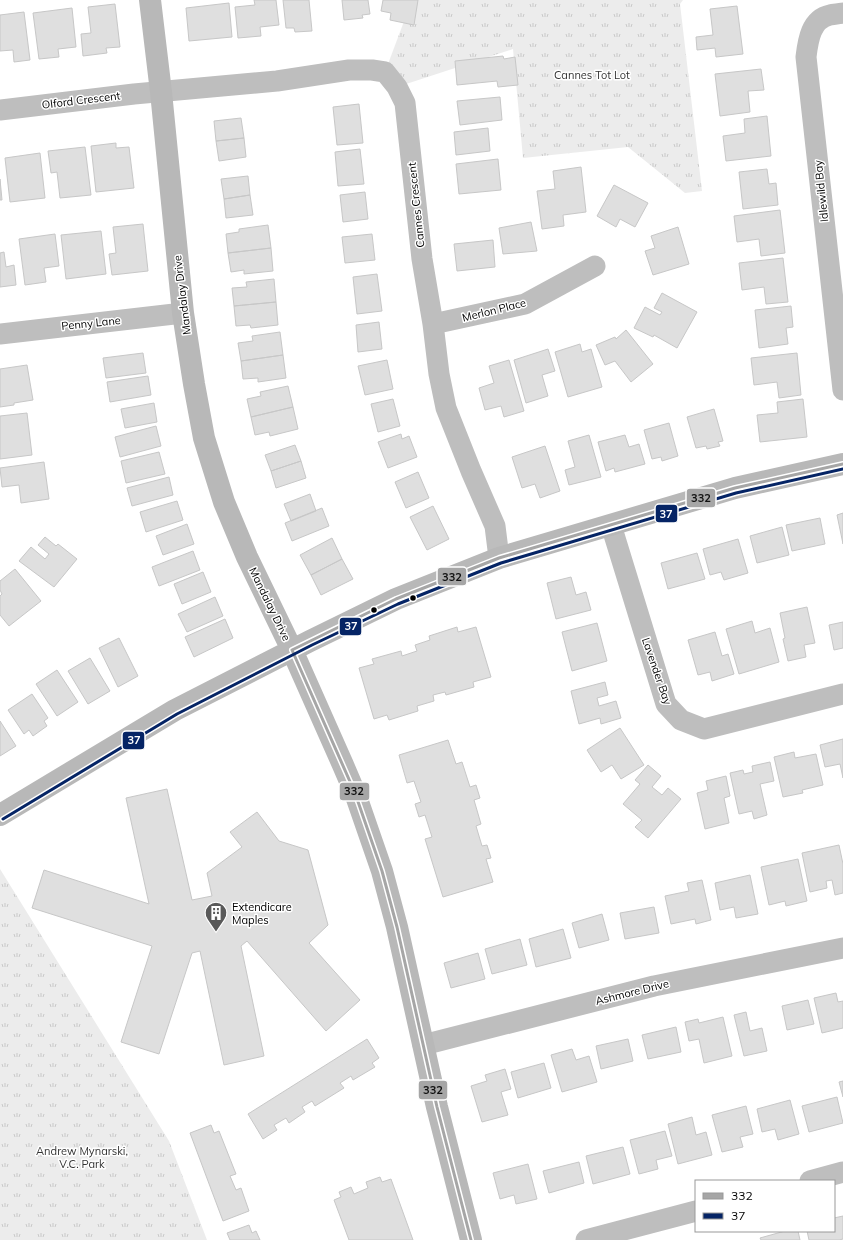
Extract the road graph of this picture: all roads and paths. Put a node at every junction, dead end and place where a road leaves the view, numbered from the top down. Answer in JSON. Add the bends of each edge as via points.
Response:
{"nodes":[{"id":1,"x":150,"y":0,"type":"edge"},
{"id":2,"x":843,"y":13,"type":"edge"},
{"id":3,"x":161,"y":92,"type":"junction"},
{"id":4,"x":0,"y":110,"type":"edge"},
{"id":5,"x":595,"y":266,"type":"dead end"},
{"id":6,"x":182,"y":313,"type":"junction"},
{"id":7,"x":433,"y":324,"type":"junction"},
{"id":8,"x":0,"y":334,"type":"edge"},
{"id":9,"x":843,"y":390,"type":"edge"},
{"id":10,"x":843,"y":464,"type":"edge"},
{"id":11,"x":611,"y":525,"type":"junction"},
{"id":12,"x":499,"y":558,"type":"junction"},
{"id":13,"x":292,"y":650,"type":"junction"},
{"id":14,"x":843,"y":694,"type":"edge"},
{"id":15,"x":0,"y":815,"type":"edge"},
{"id":16,"x":843,"y":948,"type":"edge"},
{"id":17,"x":423,"y":1045,"type":"junction"},
{"id":18,"x":843,"y":1172,"type":"edge"},
{"id":19,"x":814,"y":1180,"type":"edge"},
{"id":20,"x":695,"y":1211,"type":"edge"},
{"id":21,"x":471,"y":1240,"type":"edge"},
{"id":22,"x":586,"y":1240,"type":"edge"}],
"edges":[{"from":1,"to":3,"type":"street","name":"Mandalay Drive"},
{"from":2,"to":9,"type":"street","name":"Idlewild Bay","via":[[829,15],[814,24],[806,56]]},
{"from":3,"to":4,"type":"street","name":"Olford Crescent"},
{"from":3,"to":6,"type":"street","name":"Mandalay Drive"},
{"from":3,"to":7,"type":"street","name":"Cannes Crescent","via":[[277,81],[349,70],[385,72],[405,103],[422,260]]},
{"from":5,"to":7,"type":"street","name":"Merlon Place","via":[[525,304]]},
{"from":6,"to":8,"type":"street","name":"Penny Lane"},
{"from":6,"to":13,"type":"street","name":"Mandalay Drive","via":[[204,438],[224,502],[247,557]]},
{"from":7,"to":12,"type":"street","name":"Cannes Crescent","via":[[446,408],[495,526]]},
{"from":10,"to":11,"type":"street","via":[[736,488]]},
{"from":11,"to":12,"type":"street"},
{"from":11,"to":14,"type":"street","name":"Lavender Bay","via":[[666,704],[681,720],[704,729]]},
{"from":12,"to":13,"type":"street","via":[[396,599]]},
{"from":13,"to":15,"type":"street","via":[[175,710]]},
{"from":13,"to":17,"type":"street","name":"Mandalay Drive","via":[[355,793],[382,871]]},
{"from":16,"to":17,"type":"street","name":"Ashmore Drive","via":[[654,986]]},
{"from":17,"to":21,"type":"street","name":"Mandalay Drive"},
{"from":18,"to":19,"type":"street"},
{"from":20,"to":22,"type":"street"}]}
